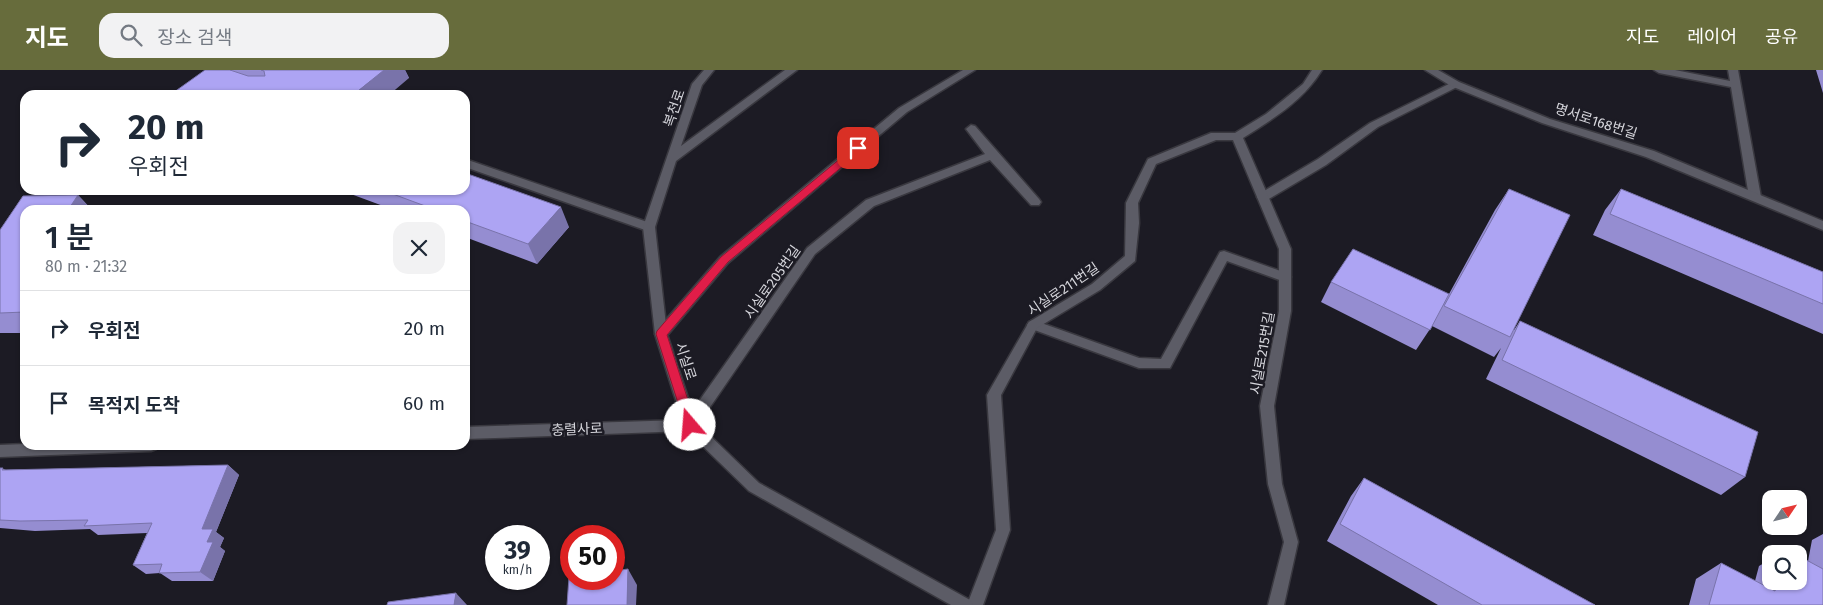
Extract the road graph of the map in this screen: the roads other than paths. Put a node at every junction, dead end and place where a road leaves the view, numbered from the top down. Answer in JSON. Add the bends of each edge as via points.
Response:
{"nodes":[{"id":1,"x":709,"y":70,"type":"edge"},
{"id":2,"x":792,"y":70,"type":"edge"},
{"id":3,"x":970,"y":70,"type":"edge"},
{"id":4,"x":1317,"y":70,"type":"edge"},
{"id":5,"x":1430,"y":70,"type":"edge"},
{"id":6,"x":1659,"y":70,"type":"edge"},
{"id":7,"x":1733,"y":70,"type":"edge"},
{"id":8,"x":1455,"y":84,"type":"junction"},
{"id":9,"x":1736,"y":85,"type":"junction"},
{"id":10,"x":971,"y":129,"type":"dead end"},
{"id":11,"x":1236,"y":137,"type":"junction"},
{"id":12,"x":992,"y":155,"type":"junction"},
{"id":13,"x":671,"y":159,"type":"junction"},
{"id":14,"x":470,"y":165,"type":"edge"},
{"id":15,"x":1263,"y":197,"type":"junction"},
{"id":16,"x":1755,"y":197,"type":"junction"},
{"id":17,"x":1035,"y":202,"type":"dead end"},
{"id":18,"x":1823,"y":226,"type":"edge"},
{"id":19,"x":649,"y":227,"type":"junction"},
{"id":20,"x":1285,"y":277,"type":"junction"},
{"id":21,"x":1033,"y":325,"type":"junction"},
{"id":22,"x":661,"y":334,"type":"junction"},
{"id":23,"x":690,"y":425,"type":"junction"},
{"id":24,"x":470,"y":433,"type":"edge"},
{"id":25,"x":25,"y":450,"type":"edge"},
{"id":26,"x":0,"y":451,"type":"edge"},
{"id":27,"x":965,"y":605,"type":"edge"},
{"id":28,"x":975,"y":605,"type":"edge"},
{"id":29,"x":1276,"y":605,"type":"edge"}],
"edges":[{"from":1,"to":13,"type":"street","name":"복천로","via":[[696,84]]},
{"from":2,"to":13,"type":"street"},
{"from":3,"to":22,"type":"street","via":[[903,110],[724,260]]},
{"from":4,"to":11,"type":"street","via":[[1307,86],[1270,116]]},
{"from":5,"to":8,"type":"street","name":"명서로168번길"},
{"from":6,"to":9,"type":"street"},
{"from":7,"to":9,"type":"street"},
{"from":8,"to":15,"type":"street","via":[[1374,125],[1322,162]]},
{"from":8,"to":16,"type":"street","name":"명서로168번길","via":[[1546,121],[1650,154]]},
{"from":9,"to":16,"type":"street"},
{"from":10,"to":12,"type":"street"},
{"from":11,"to":15,"type":"street","name":"시실로215번길"},
{"from":11,"to":21,"type":"street","name":"시실로211번길","via":[[1215,136],[1152,162],[1132,203],[1131,258],[1096,287]]},
{"from":12,"to":17,"type":"street"},
{"from":12,"to":23,"type":"street","name":"시실로205번길","via":[[870,203],[812,251]]},
{"from":13,"to":19,"type":"street","name":"시실로"},
{"from":14,"to":19,"type":"street"},
{"from":15,"to":20,"type":"street","name":"시실로215번길","via":[[1285,249]]},
{"from":16,"to":18,"type":"street","name":"명서로168번길"},
{"from":19,"to":22,"type":"street","name":"시실로"},
{"from":20,"to":21,"type":"street","via":[[1224,255],[1165,364],[1140,362]]},
{"from":20,"to":29,"type":"street","name":"시실로215번길","via":[[1285,311],[1267,406],[1275,484],[1291,542]]},
{"from":21,"to":28,"type":"street","name":"시실로211번길","via":[[994,395],[1003,530]]},
{"from":22,"to":23,"type":"street","name":"시실로"},
{"from":23,"to":24,"type":"street","name":"충렬사로"},
{"from":23,"to":27,"type":"street","name":"시실로","via":[[754,487]]},
{"from":25,"to":26,"type":"street"}]}
